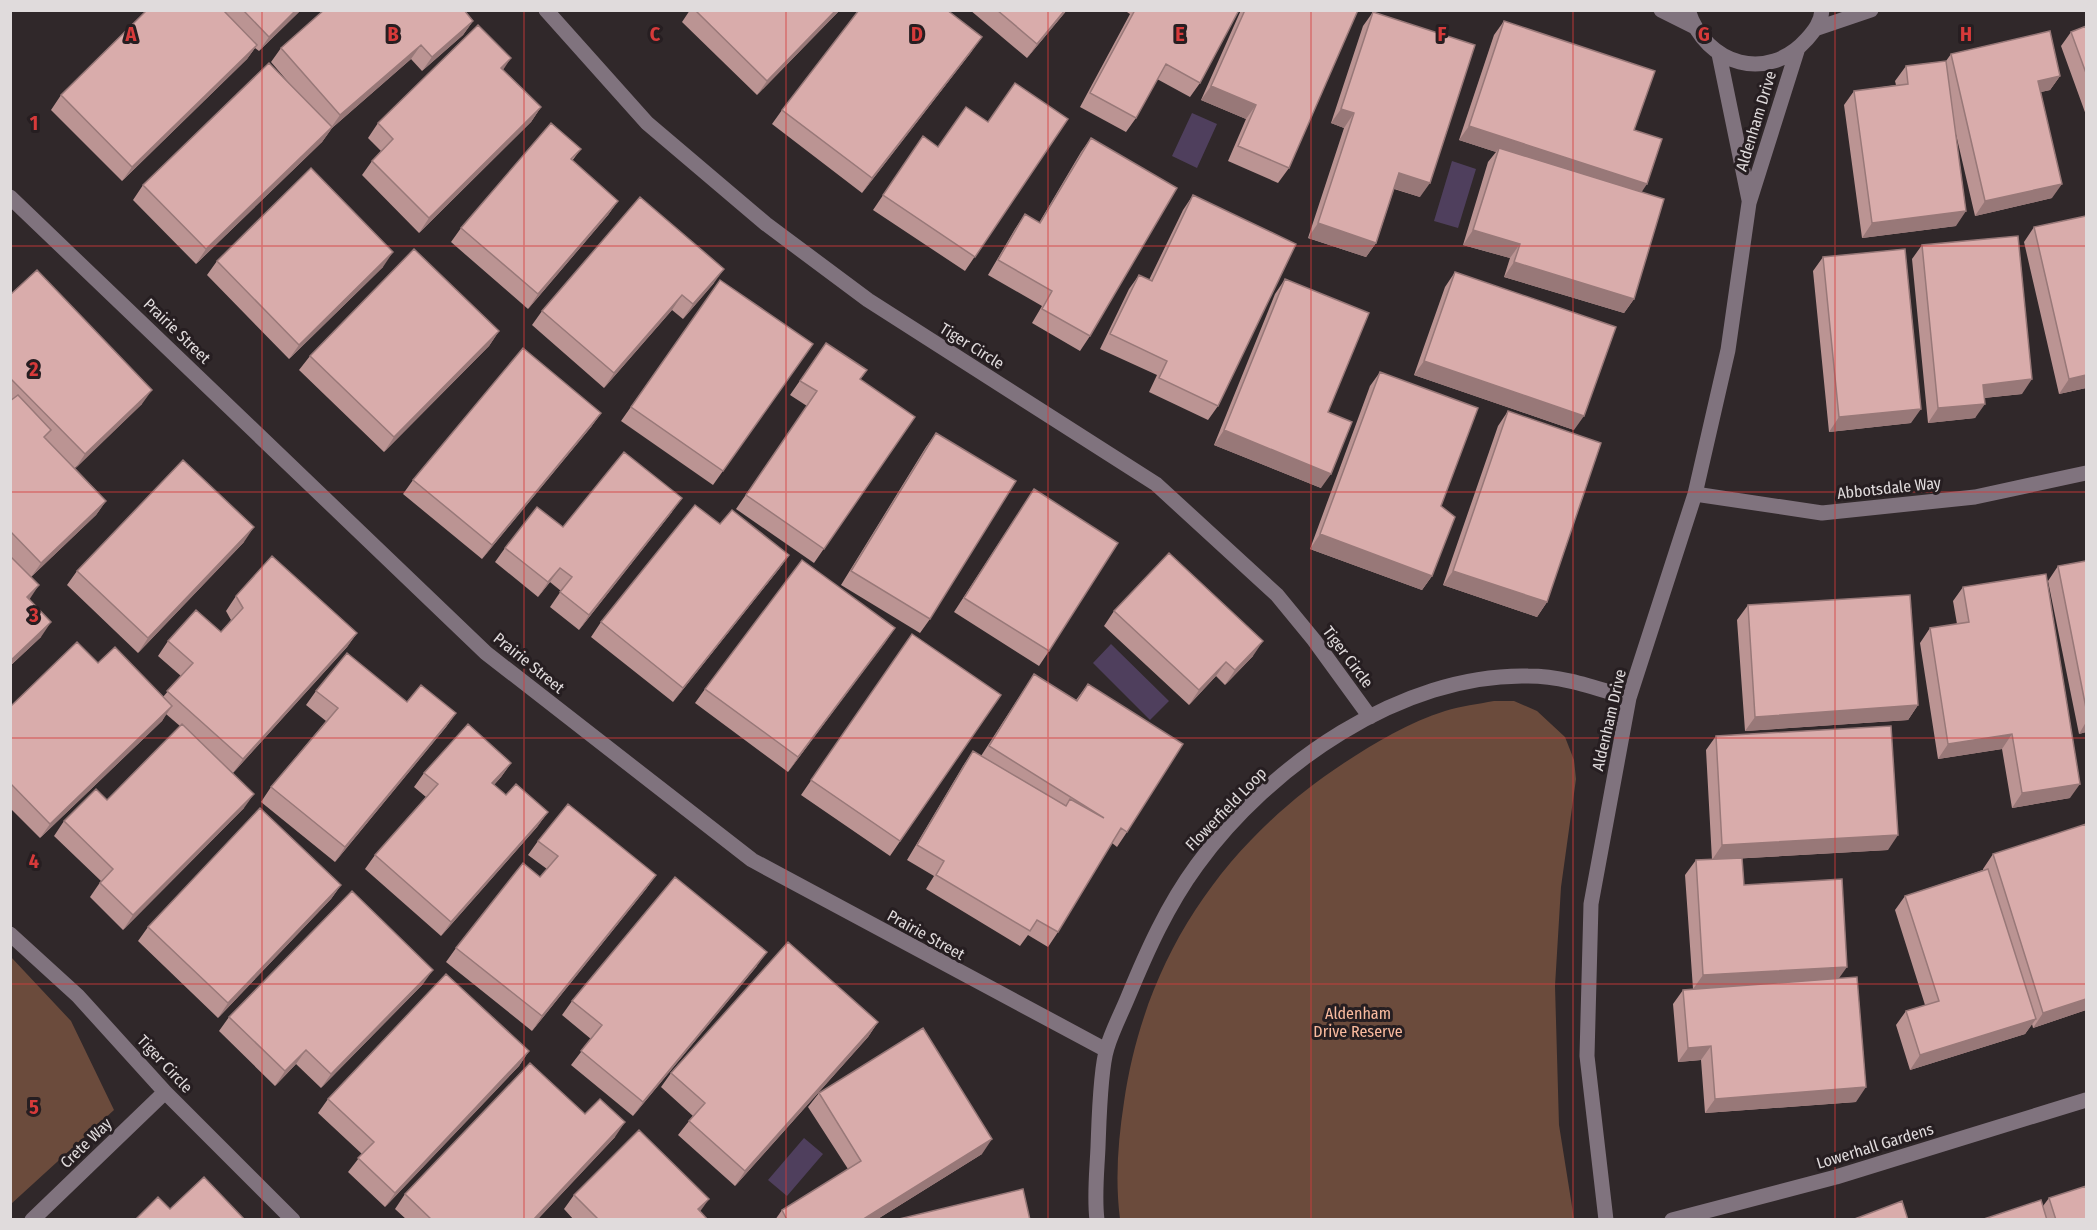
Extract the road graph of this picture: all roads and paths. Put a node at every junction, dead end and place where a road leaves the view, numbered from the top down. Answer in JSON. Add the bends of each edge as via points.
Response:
{"nodes":[{"id":1,"x":546,"y":10,"type":"edge"},
{"id":2,"x":1661,"y":10,"type":"edge"},
{"id":3,"x":1688,"y":10,"type":"edge"},
{"id":4,"x":1822,"y":10,"type":"edge"},
{"id":5,"x":1871,"y":10,"type":"edge"},
{"id":6,"x":1693,"y":26,"type":"junction"},
{"id":7,"x":1815,"y":29,"type":"junction"},
{"id":8,"x":1797,"y":51,"type":"junction"},
{"id":9,"x":1719,"y":54,"type":"junction"},
{"id":10,"x":10,"y":197,"type":"edge"},
{"id":11,"x":1749,"y":203,"type":"junction"},
{"id":12,"x":2086,"y":473,"type":"edge"},
{"id":13,"x":1695,"y":494,"type":"junction"},
{"id":14,"x":1629,"y":698,"type":"junction"},
{"id":15,"x":1370,"y":717,"type":"junction"},
{"id":16,"x":10,"y":934,"type":"edge"},
{"id":17,"x":1106,"y":1050,"type":"junction"},
{"id":18,"x":165,"y":1092,"type":"junction"},
{"id":19,"x":2086,"y":1100,"type":"edge"},
{"id":20,"x":32,"y":1220,"type":"edge"},
{"id":21,"x":293,"y":1220,"type":"edge"},
{"id":22,"x":1097,"y":1220,"type":"edge"},
{"id":23,"x":1606,"y":1220,"type":"edge"},
{"id":24,"x":1672,"y":1220,"type":"edge"}],
"edges":[{"from":1,"to":15,"type":"street","name":"Tiger Circle","via":[[647,123],[766,224],[888,314],[1156,484],[1276,595]]},
{"from":2,"to":6,"type":"street"},
{"from":3,"to":6,"type":"street"},
{"from":4,"to":7,"type":"street"},
{"from":5,"to":7,"type":"street"},
{"from":6,"to":9,"type":"street","via":[[1700,38]]},
{"from":7,"to":8,"type":"street"},
{"from":8,"to":9,"type":"street","via":[[1757,64],[1733,61]]},
{"from":8,"to":11,"type":"street","name":"Aldenham Drive"},
{"from":9,"to":11,"type":"street","name":"Aldenham Drive"},
{"from":10,"to":17,"type":"street","name":"Prairie Street","via":[[486,653],[752,860]]},
{"from":11,"to":13,"type":"street","name":"Aldenham Drive","via":[[1728,350]]},
{"from":12,"to":13,"type":"street","name":"Abbotsdale Way","via":[[1975,497],[1822,513]]},
{"from":13,"to":14,"type":"street","name":"Aldenham Drive"},
{"from":14,"to":15,"type":"street","name":"Flowerfield Loop","via":[[1566,679],[1505,677],[1426,694]]},
{"from":14,"to":23,"type":"street","name":"Aldenham Drive","via":[[1591,904],[1587,1056]]},
{"from":15,"to":17,"type":"street","name":"Flowerfield Loop","via":[[1306,755],[1197,864],[1152,938]]},
{"from":16,"to":18,"type":"street","name":"Tiger Circle","via":[[78,996]]},
{"from":17,"to":22,"type":"street","name":"Flowerfield Loop"},
{"from":18,"to":20,"type":"street","name":"Crete Way"},
{"from":18,"to":21,"type":"street","name":"Tiger Circle"},
{"from":19,"to":24,"type":"street","name":"Lowerhall Gardens","via":[[1836,1177]]}]}
